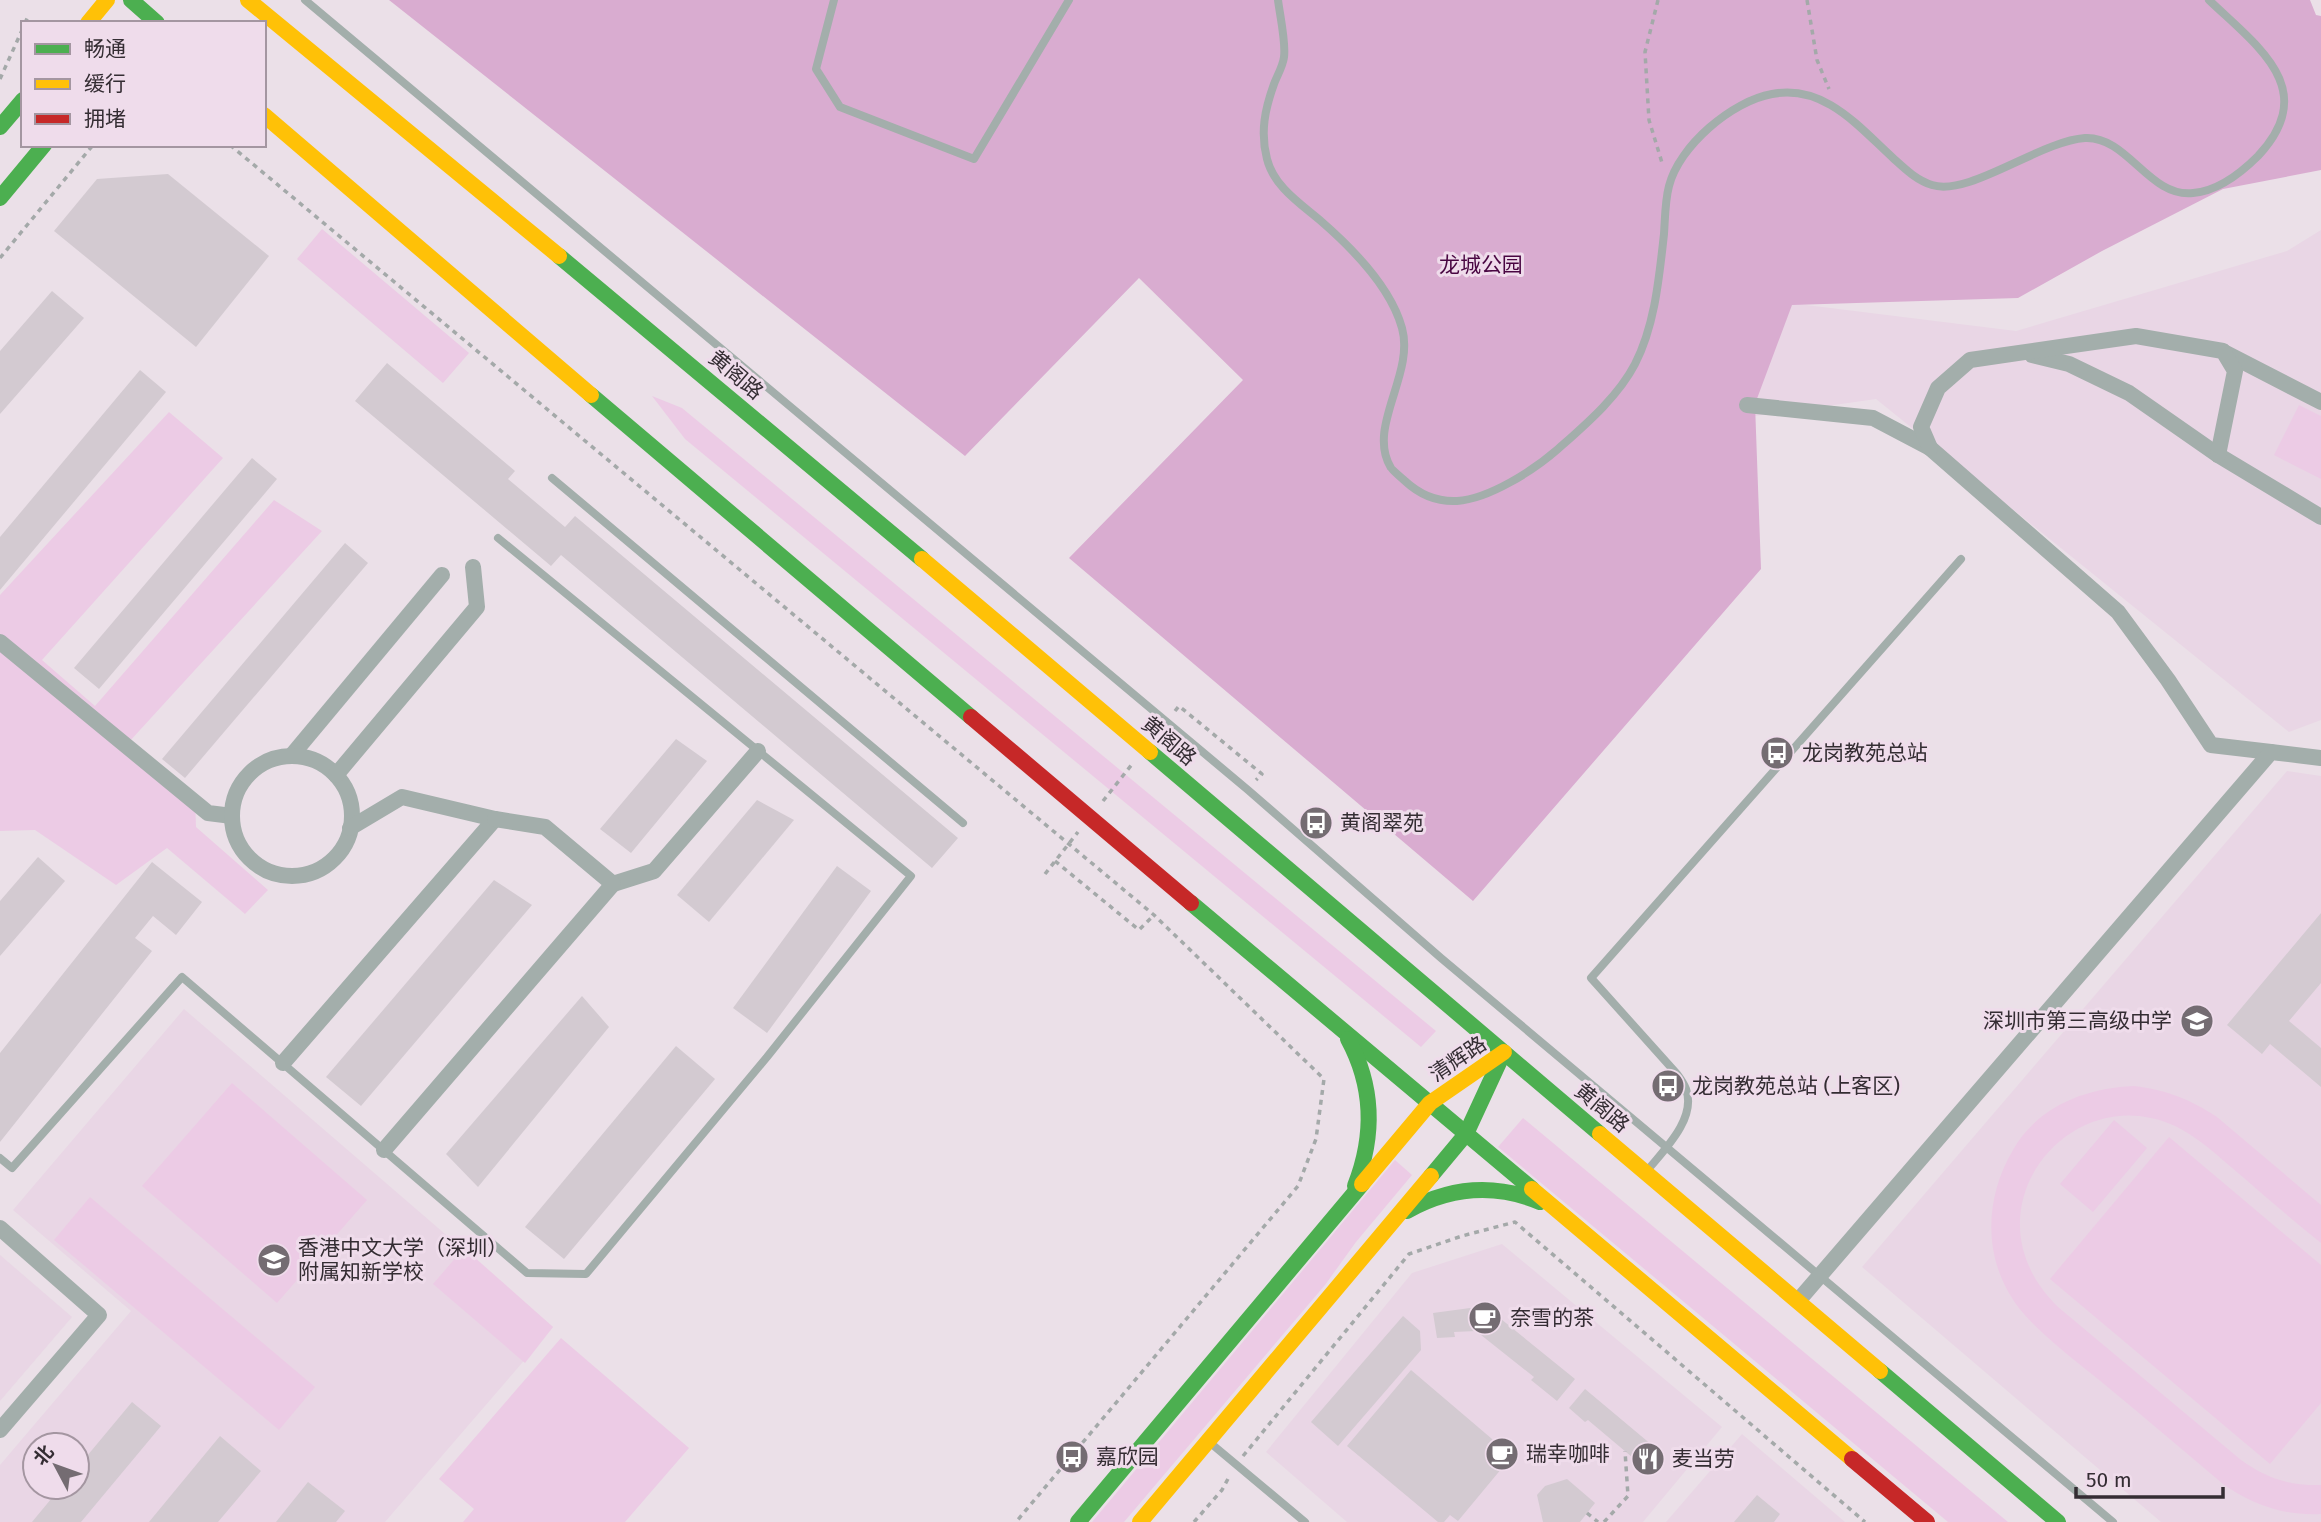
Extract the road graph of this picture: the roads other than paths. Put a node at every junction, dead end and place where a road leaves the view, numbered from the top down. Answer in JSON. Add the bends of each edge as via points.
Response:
{"nodes":[{"id":1,"x":107,"y":0,"type":"edge"},
{"id":2,"x":131,"y":0,"type":"edge"},
{"id":3,"x":159,"y":0,"type":"edge"},
{"id":4,"x":248,"y":0,"type":"edge"},
{"id":5,"x":305,"y":0,"type":"edge"},
{"id":6,"x":834,"y":0,"type":"edge"},
{"id":7,"x":1069,"y":0,"type":"edge"},
{"id":8,"x":1278,"y":0,"type":"edge"},
{"id":9,"x":2209,"y":0,"type":"edge"},
{"id":10,"x":90,"y":21,"type":"edge"},
{"id":11,"x":152,"y":21,"type":"edge"},
{"id":12,"x":21,"y":102,"type":"edge"},
{"id":13,"x":266,"y":117,"type":"edge"},
{"id":14,"x":0,"y":127,"type":"edge"},
{"id":15,"x":42,"y":147,"type":"edge"},
{"id":16,"x":0,"y":198,"type":"edge"},
{"id":17,"x":2223,"y":351,"type":"junction"},
{"id":18,"x":2023,"y":353,"type":"junction"},
{"id":19,"x":2321,"y":402,"type":"edge"},
{"id":20,"x":1747,"y":405,"type":"dead end"},
{"id":21,"x":1930,"y":448,"type":"junction"},
{"id":22,"x":2218,"y":455,"type":"junction"},
{"id":23,"x":552,"y":478,"type":"dead end"},
{"id":24,"x":2321,"y":517,"type":"edge"},
{"id":25,"x":498,"y":538,"type":"dead end"},
{"id":26,"x":1961,"y":559,"type":"dead end"},
{"id":27,"x":473,"y":567,"type":"dead end"},
{"id":28,"x":442,"y":575,"type":"dead end"},
{"id":29,"x":0,"y":642,"type":"edge"},
{"id":30,"x":758,"y":751,"type":"junction"},
{"id":31,"x":2271,"y":752,"type":"junction"},
{"id":32,"x":292,"y":755,"type":"junction"},
{"id":33,"x":2321,"y":758,"type":"edge"},
{"id":34,"x":336,"y":775,"type":"junction"},
{"id":35,"x":232,"y":816,"type":"junction"},
{"id":36,"x":495,"y":819,"type":"junction"},
{"id":37,"x":963,"y":823,"type":"dead end"},
{"id":38,"x":350,"y":828,"type":"junction"},
{"id":39,"x":613,"y":884,"type":"junction"},
{"id":40,"x":1341,"y":1029,"type":"junction"},
{"id":41,"x":1504,"y":1052,"type":"junction"},
{"id":42,"x":283,"y":1063,"type":"junction"},
{"id":43,"x":1430,"y":1103,"type":"junction"},
{"id":44,"x":1466,"y":1134,"type":"junction"},
{"id":45,"x":1666,"y":1147,"type":"junction"},
{"id":46,"x":384,"y":1150,"type":"junction"},
{"id":47,"x":0,"y":1158,"type":"edge"},
{"id":48,"x":1645,"y":1172,"type":"junction"},
{"id":49,"x":1346,"y":1203,"type":"junction"},
{"id":50,"x":1558,"y":1211,"type":"junction"},
{"id":51,"x":1396,"y":1217,"type":"junction"},
{"id":52,"x":0,"y":1228,"type":"edge"},
{"id":53,"x":1820,"y":1275,"type":"junction"},
{"id":54,"x":1798,"y":1301,"type":"junction"},
{"id":55,"x":0,"y":1430,"type":"edge"},
{"id":56,"x":1208,"y":1441,"type":"junction"},
{"id":57,"x":1078,"y":1522,"type":"edge"},
{"id":58,"x":1140,"y":1522,"type":"edge"},
{"id":59,"x":1305,"y":1522,"type":"edge"},
{"id":60,"x":1927,"y":1522,"type":"edge"},
{"id":61,"x":2058,"y":1522,"type":"edge"},
{"id":62,"x":2113,"y":1522,"type":"edge"}],
"edges":[{"from":1,"to":10,"type":"main road"},
{"from":2,"to":11,"type":"main road"},
{"from":3,"to":11,"type":"main road"},
{"from":4,"to":41,"type":"main road","name":"黄阁路","via":[[755,418]]},
{"from":5,"to":45,"type":"lane","via":[[1248,790]]},
{"from":6,"to":7,"type":"lane","via":[[816,69],[840,107],[974,159]]},
{"from":8,"to":9,"type":"lane","via":[[1284,57],[1265,111],[1263,143],[1269,167],[1283,188],[1380,284],[1398,317],[1405,357],[1386,418],[1384,445],[1391,468],[1416,491],[1459,501],[1508,484],[1549,457],[1605,404],[1634,367],[1657,288],[1669,186],[1695,143],[1738,107],[1765,95],[1807,93],[1837,108],[1911,174],[1938,187],[1977,178],[2071,139],[2094,138],[2119,150],[2160,183],[2190,194],[2238,174],[2262,151],[2285,104],[2283,85],[2263,52]]},
{"from":12,"to":14,"type":"main road"},
{"from":13,"to":40,"type":"main road"},
{"from":15,"to":16,"type":"main road"},
{"from":17,"to":18,"type":"street","via":[[2136,336]]},
{"from":17,"to":19,"type":"street"},
{"from":17,"to":22,"type":"street","via":[[2235,371]]},
{"from":18,"to":21,"type":"street","via":[[1970,360],[1938,388],[1921,427]]},
{"from":18,"to":22,"type":"street","via":[[2069,364],[2129,393]]},
{"from":20,"to":21,"type":"street","via":[[1873,418]]},
{"from":21,"to":31,"type":"street","via":[[2118,612],[2211,745]]},
{"from":22,"to":24,"type":"street"},
{"from":23,"to":37,"type":"lane"},
{"from":25,"to":30,"type":"lane"},
{"from":26,"to":45,"type":"lane","via":[[1591,978],[1687,1090],[1686,1113]]},
{"from":27,"to":34,"type":"street","via":[[477,607]]},
{"from":28,"to":32,"type":"street"},
{"from":29,"to":35,"type":"street","via":[[208,813]]},
{"from":30,"to":39,"type":"street","via":[[654,871]]},
{"from":30,"to":46,"type":"lane","via":[[911,876],[586,1274],[527,1273]]},
{"from":31,"to":33,"type":"street"},
{"from":31,"to":53,"type":"street"},
{"from":32,"to":34,"type":"street","via":[[311,758]]},
{"from":32,"to":35,"type":"street","via":[[255,768],[241,783]]},
{"from":34,"to":38,"type":"street","via":[[350,799]]},
{"from":35,"to":38,"type":"street","via":[[237,842],[248,858],[285,876],[305,875],[324,867],[339,854]]},
{"from":36,"to":38,"type":"street","via":[[402,797]]},
{"from":36,"to":39,"type":"street","via":[[545,827]]},
{"from":36,"to":42,"type":"street"},
{"from":39,"to":46,"type":"street"},
{"from":40,"to":43,"type":"main road"},
{"from":40,"to":49,"type":"main road","via":[[1363,1070],[1370,1120],[1360,1175]]},
{"from":41,"to":43,"type":"main road","name":"清辉路"},
{"from":41,"to":44,"type":"main road","name":"清辉路"},
{"from":41,"to":48,"type":"main road","name":"黄阁路"},
{"from":42,"to":46,"type":"lane"},
{"from":42,"to":47,"type":"lane","via":[[182,977],[12,1168]]},
{"from":43,"to":44,"type":"main road"},
{"from":43,"to":49,"type":"main road","name":"清辉路"},
{"from":44,"to":50,"type":"main road"},
{"from":44,"to":51,"type":"main road","name":"清辉路"},
{"from":45,"to":48,"type":"lane"},
{"from":45,"to":53,"type":"lane"},
{"from":48,"to":54,"type":"main road","name":"黄阁路"},
{"from":49,"to":57,"type":"main road","name":"清辉路"},
{"from":50,"to":51,"type":"main road","via":[[1519,1195],[1481,1189],[1423,1200]]},
{"from":50,"to":60,"type":"main road"},
{"from":51,"to":56,"type":"main road","name":"清辉路"},
{"from":52,"to":55,"type":"street","via":[[99,1315]]},
{"from":53,"to":54,"type":"street"},
{"from":53,"to":62,"type":"lane"},
{"from":54,"to":61,"type":"main road","name":"黄阁路"},
{"from":56,"to":58,"type":"main road","name":"清辉路"},
{"from":56,"to":59,"type":"lane"}]}
